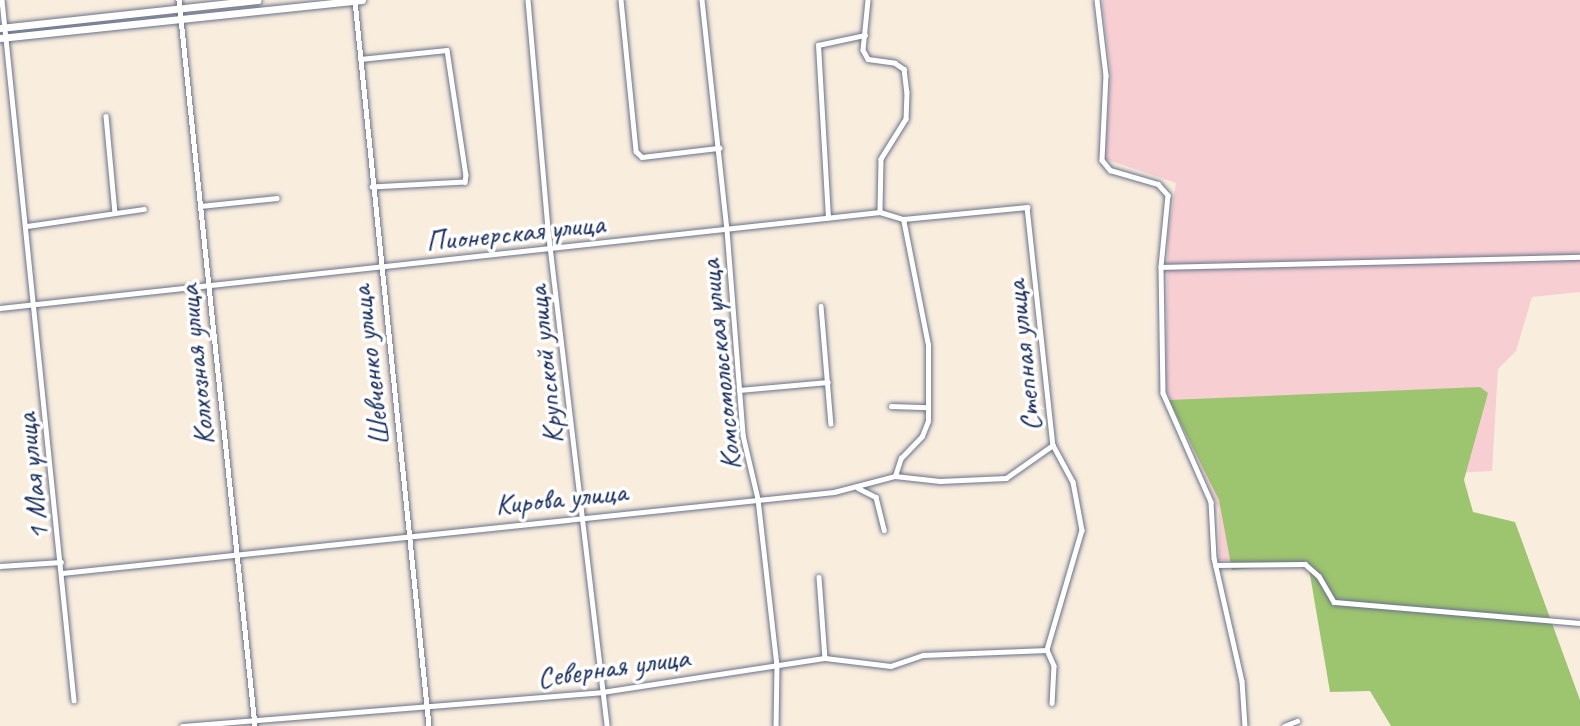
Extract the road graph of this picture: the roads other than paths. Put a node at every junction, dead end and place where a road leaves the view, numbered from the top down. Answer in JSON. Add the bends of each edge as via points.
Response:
{"nodes":[{"id":1,"x":2,"y":0,"type":"edge"},
{"id":2,"x":257,"y":0,"type":"edge"},
{"id":3,"x":355,"y":0,"type":"edge"},
{"id":4,"x":362,"y":0,"type":"edge"},
{"id":5,"x":528,"y":0,"type":"edge"},
{"id":6,"x":621,"y":0,"type":"edge"},
{"id":7,"x":702,"y":0,"type":"edge"},
{"id":8,"x":868,"y":0,"type":"edge"},
{"id":9,"x":1097,"y":0,"type":"edge"},
{"id":10,"x":180,"y":4,"type":"edge"},
{"id":11,"x":182,"y":20,"type":"junction"},
{"id":12,"x":3,"y":28,"type":"edge"},
{"id":13,"x":865,"y":35,"type":"junction"},
{"id":14,"x":3,"y":38,"type":"edge"},
{"id":15,"x":360,"y":58,"type":"junction"},
{"id":16,"x":106,"y":116,"type":"dead end"},
{"id":17,"x":719,"y":148,"type":"junction"},
{"id":18,"x":372,"y":187,"type":"junction"},
{"id":19,"x":277,"y":198,"type":"dead end"},
{"id":20,"x":200,"y":206,"type":"junction"},
{"id":21,"x":144,"y":209,"type":"dead end"},
{"id":22,"x":880,"y":212,"type":"junction"},
{"id":23,"x":115,"y":213,"type":"junction"},
{"id":24,"x":1030,"y":213,"type":"joint"},
{"id":25,"x":828,"y":218,"type":"junction"},
{"id":26,"x":903,"y":219,"type":"junction"},
{"id":27,"x":27,"y":226,"type":"junction"},
{"id":28,"x":727,"y":229,"type":"junction"},
{"id":29,"x":554,"y":250,"type":"junction"},
{"id":30,"x":1580,"y":257,"type":"edge"},
{"id":31,"x":1161,"y":267,"type":"junction"},
{"id":32,"x":380,"y":268,"type":"junction"},
{"id":33,"x":209,"y":285,"type":"junction"},
{"id":34,"x":36,"y":303,"type":"junction"},
{"id":35,"x":821,"y":306,"type":"dead end"},
{"id":36,"x":0,"y":308,"type":"edge"},
{"id":37,"x":828,"y":382,"type":"junction"},
{"id":38,"x":739,"y":390,"type":"junction"},
{"id":39,"x":891,"y":407,"type":"dead end"},
{"id":40,"x":928,"y":407,"type":"junction"},
{"id":41,"x":831,"y":424,"type":"dead end"},
{"id":42,"x":1053,"y":445,"type":"junction"},
{"id":43,"x":895,"y":476,"type":"junction"},
{"id":44,"x":857,"y":488,"type":"junction"},
{"id":45,"x":758,"y":499,"type":"junction"},
{"id":46,"x":583,"y":517,"type":"junction"},
{"id":47,"x":884,"y":530,"type":"dead end"},
{"id":48,"x":412,"y":536,"type":"junction"},
{"id":49,"x":238,"y":553,"type":"junction"},
{"id":50,"x":61,"y":562,"type":"junction"},
{"id":51,"x":1215,"y":565,"type":"junction"},
{"id":52,"x":0,"y":566,"type":"edge"},
{"id":53,"x":62,"y":573,"type":"junction"},
{"id":54,"x":819,"y":577,"type":"dead end"},
{"id":55,"x":1580,"y":623,"type":"edge"},
{"id":56,"x":1047,"y":650,"type":"junction"},
{"id":57,"x":825,"y":658,"type":"junction"},
{"id":58,"x":777,"y":665,"type":"junction"},
{"id":59,"x":602,"y":692,"type":"junction"},
{"id":60,"x":74,"y":700,"type":"dead end"},
{"id":61,"x":1052,"y":703,"type":"dead end"},
{"id":62,"x":428,"y":710,"type":"junction"},
{"id":63,"x":254,"y":717,"type":"junction"},
{"id":64,"x":1297,"y":721,"type":"dead end"},
{"id":65,"x":182,"y":726,"type":"edge"},
{"id":66,"x":255,"y":726,"type":"edge"},
{"id":67,"x":429,"y":726,"type":"edge"},
{"id":68,"x":607,"y":726,"type":"edge"},
{"id":69,"x":776,"y":726,"type":"edge"},
{"id":70,"x":1245,"y":726,"type":"edge"},
{"id":71,"x":1284,"y":726,"type":"edge"}],
"edges":[{"from":1,"to":12,"type":"street","name":"1 Мая улица"},
{"from":2,"to":10,"type":"main road"},
{"from":3,"to":4,"type":"main road"},
{"from":3,"to":11,"type":"main road"},
{"from":3,"to":15,"type":"street","name":"Шевченко улица"},
{"from":5,"to":29,"type":"street","name":"Крупской улица"},
{"from":6,"to":17,"type":"street","via":[[636,151],[642,157]]},
{"from":7,"to":17,"type":"street","name":"Комсомольская улица"},
{"from":8,"to":13,"type":"street"},
{"from":9,"to":31,"type":"street","via":[[1107,75],[1102,160],[1110,170],[1165,189]]},
{"from":10,"to":11,"type":"street","name":"Колхозная улица"},
{"from":10,"to":12,"type":"main road"},
{"from":11,"to":14,"type":"main road"},
{"from":11,"to":20,"type":"street","name":"Колхозная улица"},
{"from":12,"to":14,"type":"street","name":"1 Мая улица"},
{"from":13,"to":22,"type":"street","via":[[863,50],[868,59],[904,69],[906,92],[906,119],[881,159]]},
{"from":13,"to":25,"type":"street","via":[[818,45]]},
{"from":14,"to":27,"type":"street","name":"1 Мая улица"},
{"from":15,"to":18,"type":"street","name":"Шевченко улица"},
{"from":15,"to":18,"type":"street","via":[[447,50],[466,175],[465,182]]},
{"from":16,"to":23,"type":"street"},
{"from":17,"to":28,"type":"street","name":"Комсомольская улица"},
{"from":18,"to":32,"type":"street","name":"Шевченко улица"},
{"from":19,"to":20,"type":"street"},
{"from":20,"to":33,"type":"street","name":"Колхозная улица"},
{"from":21,"to":23,"type":"street"},
{"from":22,"to":25,"type":"street","name":"Пионерская улица"},
{"from":22,"to":26,"type":"street","name":"Пионерская улица"},
{"from":23,"to":27,"type":"street"},
{"from":24,"to":26,"type":"street","name":"Пионерская улица","via":[[1027,206],[1020,206]]},
{"from":24,"to":42,"type":"street","name":"Степная улица"},
{"from":25,"to":28,"type":"street","name":"Пионерская улица"},
{"from":26,"to":40,"type":"street","via":[[928,345]]},
{"from":27,"to":34,"type":"street","name":"1 Мая улица"},
{"from":28,"to":29,"type":"street","name":"Пионерская улица"},
{"from":28,"to":38,"type":"street","name":"Комсомольская улица"},
{"from":29,"to":32,"type":"street","name":"Пионерская улица"},
{"from":29,"to":46,"type":"street","name":"Крупской улица"},
{"from":30,"to":31,"type":"street"},
{"from":31,"to":51,"type":"street","via":[[1163,393],[1211,502]]},
{"from":32,"to":33,"type":"street","name":"Пионерская улица"},
{"from":32,"to":48,"type":"street","name":"Шевченко улица"},
{"from":33,"to":34,"type":"street","name":"Пионерская улица"},
{"from":33,"to":49,"type":"street","name":"Колхозная улица"},
{"from":34,"to":36,"type":"street","name":"Пионерская улица"},
{"from":34,"to":50,"type":"street","name":"1 Мая улица"},
{"from":35,"to":37,"type":"street"},
{"from":37,"to":38,"type":"street"},
{"from":37,"to":41,"type":"street"},
{"from":38,"to":45,"type":"street","name":"Комсомольская улица","via":[[743,435]]},
{"from":39,"to":40,"type":"street"},
{"from":40,"to":43,"type":"street","via":[[922,436],[901,458]]},
{"from":42,"to":43,"type":"street","name":"Кирова улица","via":[[1006,478],[940,481]]},
{"from":42,"to":56,"type":"street","name":"Степная улица","via":[[1073,482],[1082,530]]},
{"from":43,"to":44,"type":"street","name":"Кирова улица"},
{"from":44,"to":45,"type":"street","name":"Кирова улица"},
{"from":44,"to":47,"type":"street","via":[[876,497]]},
{"from":45,"to":46,"type":"street","name":"Кирова улица"},
{"from":45,"to":58,"type":"street","name":"Комсомольская улица"},
{"from":46,"to":48,"type":"street","name":"Кирова улица"},
{"from":46,"to":59,"type":"street","name":"Крупской улица"},
{"from":48,"to":49,"type":"street","name":"Кирова улица"},
{"from":48,"to":62,"type":"street","name":"Шевченко улица"},
{"from":49,"to":53,"type":"street","name":"Кирова улица"},
{"from":49,"to":63,"type":"street","name":"Колхозная улица"},
{"from":50,"to":52,"type":"street"},
{"from":50,"to":53,"type":"street","name":"1 Мая улица"},
{"from":51,"to":55,"type":"street","via":[[1305,564],[1319,576],[1334,602]]},
{"from":51,"to":70,"type":"street","via":[[1242,681]]},
{"from":53,"to":60,"type":"street","name":"1 Мая улица"},
{"from":54,"to":57,"type":"street"},
{"from":56,"to":57,"type":"street","name":"Северная улица","via":[[923,655],[891,666]]},
{"from":56,"to":61,"type":"street","via":[[1054,666]]},
{"from":57,"to":58,"type":"street","name":"Северная улица"},
{"from":58,"to":59,"type":"street","name":"Северная улица"},
{"from":58,"to":69,"type":"street","name":"Комсомольская улица"},
{"from":59,"to":62,"type":"street","name":"Северная улица"},
{"from":59,"to":68,"type":"street","name":"Крупской улица"},
{"from":62,"to":63,"type":"street","name":"Северная улица"},
{"from":62,"to":67,"type":"street","name":"Шевченко улица"},
{"from":63,"to":65,"type":"street","name":"Северная улица"},
{"from":63,"to":66,"type":"street","name":"Колхозная улица"},
{"from":64,"to":71,"type":"street"}]}
